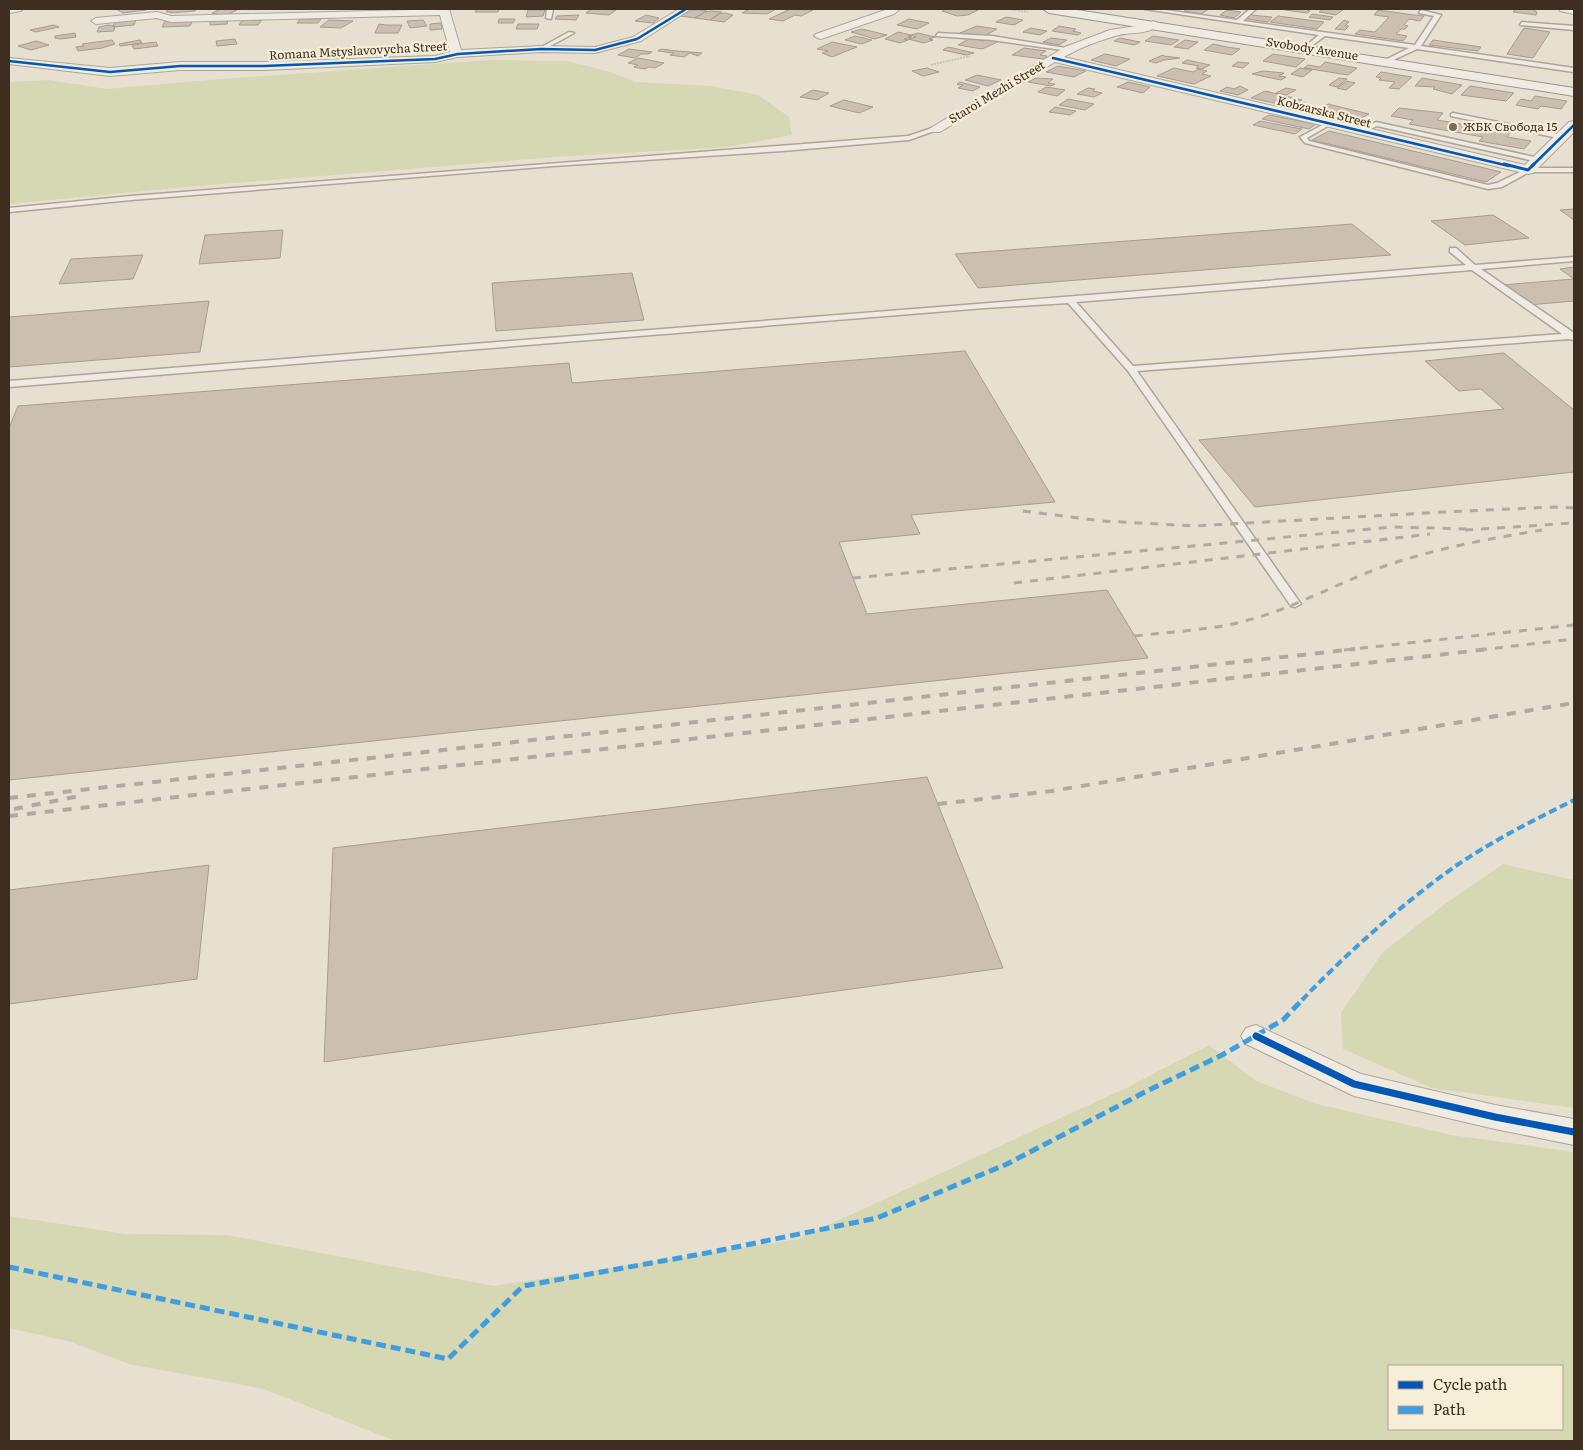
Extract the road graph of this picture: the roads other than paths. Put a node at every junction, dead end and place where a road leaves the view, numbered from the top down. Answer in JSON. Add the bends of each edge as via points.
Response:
{"nodes":[{"id":1,"x":17,"y":9,"type":"edge"},
{"id":2,"x":550,"y":9,"type":"edge"},
{"id":3,"x":686,"y":9,"type":"edge"},
{"id":4,"x":895,"y":9,"type":"edge"},
{"id":5,"x":1049,"y":9,"type":"edge"},
{"id":6,"x":1148,"y":9,"type":"edge"},
{"id":7,"x":1253,"y":9,"type":"edge"},
{"id":8,"x":1564,"y":9,"type":"edge"},
{"id":9,"x":9,"y":10,"type":"edge"},
{"id":10,"x":444,"y":10,"type":"edge"},
{"id":11,"x":1067,"y":10,"type":"edge"},
{"id":12,"x":1574,"y":10,"type":"edge"},
{"id":13,"x":1421,"y":12,"type":"dead end"},
{"id":14,"x":1107,"y":17,"type":"junction"},
{"id":15,"x":549,"y":18,"type":"dead end"},
{"id":16,"x":1213,"y":18,"type":"junction"},
{"id":17,"x":96,"y":21,"type":"dead end"},
{"id":18,"x":1238,"y":22,"type":"junction"},
{"id":19,"x":1154,"y":24,"type":"junction"},
{"id":20,"x":1522,"y":24,"type":"dead end"},
{"id":21,"x":1574,"y":28,"type":"edge"},
{"id":22,"x":1195,"y":30,"type":"junction"},
{"id":23,"x":1114,"y":32,"type":"junction"},
{"id":24,"x":570,"y":33,"type":"dead end"},
{"id":25,"x":1324,"y":34,"type":"junction"},
{"id":26,"x":938,"y":35,"type":"dead end"},
{"id":27,"x":820,"y":36,"type":"dead end"},
{"id":28,"x":1417,"y":47,"type":"junction"},
{"id":29,"x":1306,"y":48,"type":"junction"},
{"id":30,"x":541,"y":49,"type":"junction"},
{"id":31,"x":1069,"y":49,"type":"junction"},
{"id":32,"x":458,"y":54,"type":"junction"},
{"id":33,"x":1053,"y":58,"type":"junction"},
{"id":34,"x":9,"y":61,"type":"edge"},
{"id":35,"x":1387,"y":61,"type":"junction"},
{"id":36,"x":1574,"y":70,"type":"edge"},
{"id":37,"x":1574,"y":92,"type":"edge"},
{"id":38,"x":1453,"y":115,"type":"dead end"},
{"id":39,"x":1330,"y":123,"type":"junction"},
{"id":40,"x":1574,"y":125,"type":"edge"},
{"id":41,"x":935,"y":130,"type":"joint"},
{"id":42,"x":1362,"y":131,"type":"junction"},
{"id":43,"x":1562,"y":137,"type":"junction"},
{"id":44,"x":1539,"y":160,"type":"junction"},
{"id":45,"x":1528,"y":170,"type":"junction"},
{"id":46,"x":1574,"y":170,"type":"edge"},
{"id":47,"x":9,"y":210,"type":"edge"},
{"id":48,"x":1453,"y":250,"type":"dead end"},
{"id":49,"x":1574,"y":259,"type":"edge"},
{"id":50,"x":1473,"y":267,"type":"junction"},
{"id":51,"x":1070,"y":300,"type":"junction"},
{"id":52,"x":1573,"y":337,"type":"edge"},
{"id":53,"x":1131,"y":369,"type":"junction"},
{"id":54,"x":9,"y":384,"type":"edge"},
{"id":55,"x":1295,"y":604,"type":"dead end"},
{"id":56,"x":1256,"y":1036,"type":"dead end"},
{"id":57,"x":1574,"y":1132,"type":"edge"}],
"edges":[{"from":1,"to":9,"type":"street"},
{"from":2,"to":15,"type":"lane"},
{"from":3,"to":30,"type":"street","name":"Romana Mstyslavovycha Street","via":[[637,39],[595,50]]},
{"from":4,"to":27,"type":"street"},
{"from":5,"to":11,"type":"main road","name":"Svobody Avenue"},
{"from":6,"to":16,"type":"lane"},
{"from":7,"to":18,"type":"lane"},
{"from":8,"to":12,"type":"street"},
{"from":10,"to":17,"type":"street","via":[[411,14],[170,19],[157,15]]},
{"from":10,"to":32,"type":"street"},
{"from":11,"to":14,"type":"main road","name":"Svobody Avenue"},
{"from":13,"to":28,"type":"lane","via":[[1438,15]]},
{"from":14,"to":19,"type":"main road","name":"Svobody Avenue"},
{"from":14,"to":23,"type":"street","via":[[1100,21]]},
{"from":16,"to":18,"type":"lane"},
{"from":16,"to":22,"type":"lane"},
{"from":18,"to":25,"type":"lane"},
{"from":19,"to":22,"type":"main road","name":"Svobody Avenue"},
{"from":19,"to":23,"type":"street","name":"Staroi Mezhi Street"},
{"from":20,"to":21,"type":"lane"},
{"from":22,"to":29,"type":"main road","name":"Svobody Avenue"},
{"from":23,"to":31,"type":"street","name":"Staroi Mezhi Street"},
{"from":24,"to":30,"type":"lane"},
{"from":25,"to":28,"type":"lane"},
{"from":25,"to":29,"type":"lane"},
{"from":26,"to":31,"type":"lane","via":[[992,38]]},
{"from":28,"to":35,"type":"lane"},
{"from":28,"to":36,"type":"lane"},
{"from":29,"to":35,"type":"main road","name":"Svobody Avenue"},
{"from":30,"to":32,"type":"street","name":"Romana Mstyslavovycha Street"},
{"from":31,"to":33,"type":"street","name":"Staroi Mezhi Street"},
{"from":32,"to":34,"type":"street","name":"Romana Mstyslavovycha Street","via":[[435,59],[180,66],[110,72]]},
{"from":33,"to":39,"type":"street","name":"Kobzarska Street"},
{"from":33,"to":41,"type":"street","name":"Staroi Mezhi Street"},
{"from":35,"to":37,"type":"main road","name":"Svobody Avenue"},
{"from":38,"to":43,"type":"lane"},
{"from":39,"to":42,"type":"street","name":"Kobzarska Street"},
{"from":39,"to":45,"type":"lane","via":[[1303,137],[1307,142],[1488,187]]},
{"from":40,"to":43,"type":"street"},
{"from":41,"to":47,"type":"lane","via":[[909,138],[783,149],[553,164]]},
{"from":42,"to":44,"type":"lane","via":[[1376,124]]},
{"from":42,"to":45,"type":"street","name":"Kobzarska Street"},
{"from":43,"to":44,"type":"street"},
{"from":44,"to":45,"type":"street"},
{"from":45,"to":46,"type":"lane"},
{"from":48,"to":50,"type":"lane"},
{"from":49,"to":50,"type":"lane"},
{"from":50,"to":51,"type":"lane"},
{"from":50,"to":52,"type":"lane"},
{"from":51,"to":53,"type":"lane"},
{"from":51,"to":54,"type":"lane"},
{"from":52,"to":53,"type":"lane"},
{"from":53,"to":55,"type":"lane"},
{"from":56,"to":57,"type":"street","via":[[1354,1084]]}]}
